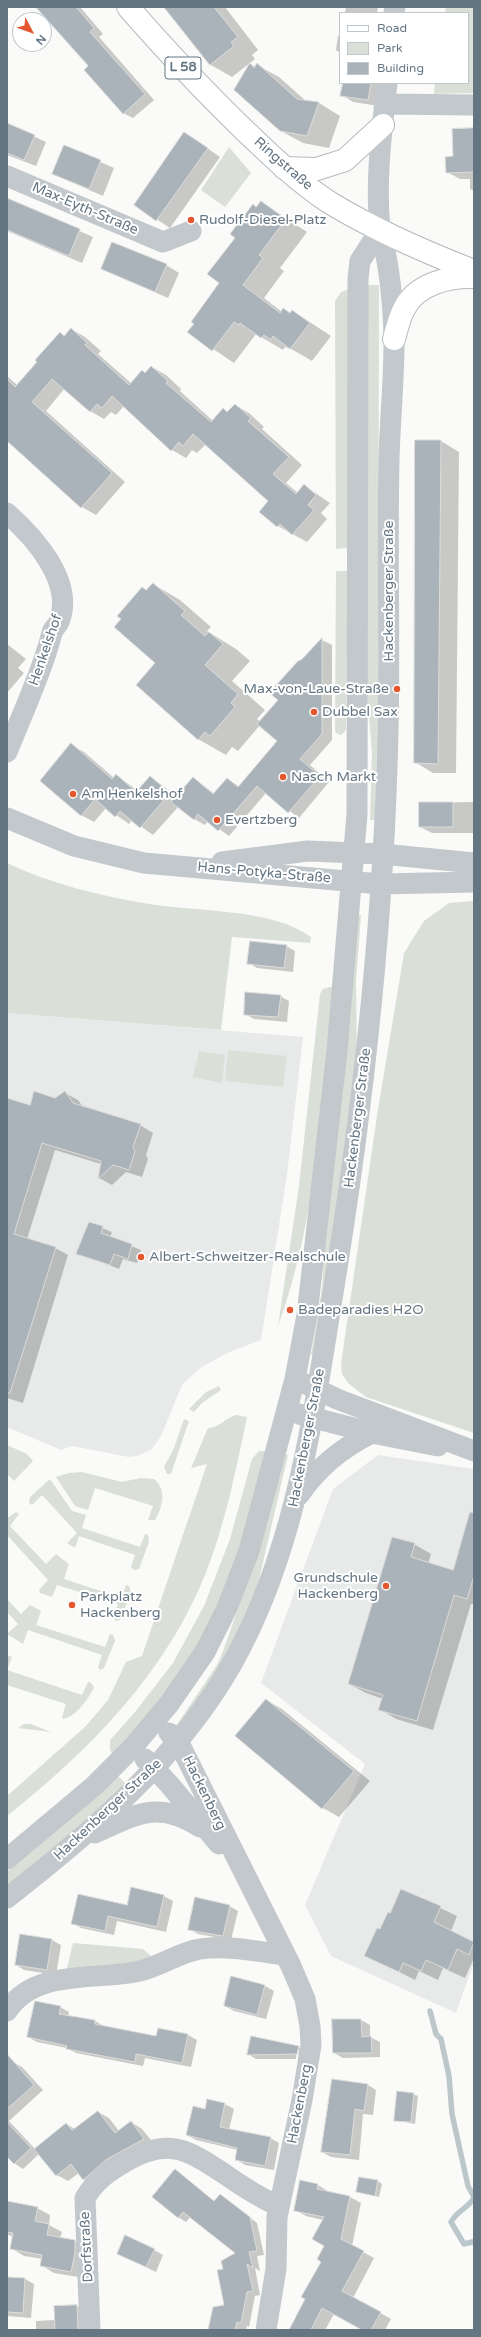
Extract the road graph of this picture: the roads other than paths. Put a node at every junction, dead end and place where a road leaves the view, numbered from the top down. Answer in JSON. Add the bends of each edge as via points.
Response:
{"nodes":[{"id":1,"x":128,"y":7,"type":"edge"},
{"id":2,"x":386,"y":84,"type":"edge"},
{"id":3,"x":384,"y":104,"type":"junction"},
{"id":4,"x":474,"y":105,"type":"edge"},
{"id":5,"x":383,"y":126,"type":"junction"},
{"id":6,"x":284,"y":168,"type":"junction"},
{"id":7,"x":7,"y":176,"type":"edge"},
{"id":8,"x":380,"y":230,"type":"junction"},
{"id":9,"x":191,"y":231,"type":"dead end"},
{"id":10,"x":474,"y":271,"type":"edge"},
{"id":11,"x":474,"y":277,"type":"edge"},
{"id":12,"x":394,"y":339,"type":"junction"},
{"id":13,"x":7,"y":513,"type":"edge"},
{"id":14,"x":7,"y":752,"type":"edge"},
{"id":15,"x":7,"y":818,"type":"edge"},
{"id":16,"x":354,"y":854,"type":"junction"},
{"id":17,"x":382,"y":854,"type":"junction"},
{"id":18,"x":474,"y":863,"type":"edge"},
{"id":19,"x":178,"y":865,"type":"junction"},
{"id":20,"x":351,"y":881,"type":"junction"},
{"id":21,"x":474,"y":882,"type":"edge"},
{"id":22,"x":380,"y":884,"type":"junction"},
{"id":23,"x":295,"y":1379,"type":"junction"},
{"id":24,"x":318,"y":1389,"type":"junction"},
{"id":25,"x":287,"y":1410,"type":"junction"},
{"id":26,"x":312,"y":1418,"type":"junction"},
{"id":27,"x":372,"y":1433,"type":"junction"},
{"id":28,"x":472,"y":1451,"type":"edge"},
{"id":29,"x":295,"y":1500,"type":"junction"},
{"id":30,"x":155,"y":1722,"type":"junction"},
{"id":31,"x":178,"y":1741,"type":"junction"},
{"id":32,"x":132,"y":1748,"type":"junction"},
{"id":33,"x":156,"y":1768,"type":"junction"},
{"id":34,"x":212,"y":1835,"type":"junction"},
{"id":35,"x":80,"y":1839,"type":"junction"},
{"id":36,"x":7,"y":1859,"type":"edge"},
{"id":37,"x":252,"y":1887,"type":"junction"},
{"id":38,"x":7,"y":1898,"type":"edge"},
{"id":39,"x":285,"y":1955,"type":"junction"},
{"id":40,"x":7,"y":2011,"type":"edge"},
{"id":41,"x":278,"y":2206,"type":"junction"},
{"id":42,"x":90,"y":2330,"type":"edge"},
{"id":43,"x":266,"y":2330,"type":"edge"}],
"edges":[{"from":1,"to":6,"type":"main road","name":"Ringstraße","number":"L 58","via":[[175,60]]},
{"from":2,"to":3,"type":"street","name":"Hackenberger Straße"},
{"from":3,"to":4,"type":"street"},
{"from":3,"to":5,"type":"street","name":"Hackenberger Straße"},
{"from":5,"to":6,"type":"main road","via":[[345,160],[318,169]]},
{"from":5,"to":8,"type":"street","name":"Hackenberger Straße","via":[[379,188]]},
{"from":6,"to":8,"type":"main road","name":"Ringstraße","number":"L 58","via":[[328,202]]},
{"from":7,"to":9,"type":"street","name":"Max-Eyth-Straße","via":[[163,242]]},
{"from":8,"to":10,"type":"main road","name":"Ringstraße","number":"L 58"},
{"from":8,"to":12,"type":"street","name":"Hackenberger Straße","via":[[387,260]]},
{"from":8,"to":16,"type":"street","name":"Hackenberger Straße","via":[[360,261],[358,279],[358,790]]},
{"from":11,"to":12,"type":"main road","via":[[455,276],[419,292],[403,310]]},
{"from":12,"to":17,"type":"street","name":"Hackenberger Straße","via":[[389,462],[388,730]]},
{"from":13,"to":14,"type":"street","name":"Henkelshof","via":[[44,552],[52,565],[61,604],[59,622],[53,630],[45,657]]},
{"from":15,"to":19,"type":"street","name":"Hans-Potyka-Straße","via":[[42,834],[96,852],[144,863]]},
{"from":16,"to":17,"type":"street","name":"Hans-Potyka-Straße"},
{"from":16,"to":19,"type":"street","name":"Hans-Potyka-Straße","via":[[308,851]]},
{"from":16,"to":20,"type":"street","name":"Hackenberger Straße"},
{"from":17,"to":18,"type":"street"},
{"from":17,"to":22,"type":"street","name":"Hackenberger Straße"},
{"from":19,"to":20,"type":"street","name":"Hans-Potyka-Straße"},
{"from":20,"to":22,"type":"street","name":"Hans-Potyka-Straße"},
{"from":20,"to":23,"type":"street","name":"Hackenberger Straße","via":[[337,1051],[307,1315]]},
{"from":21,"to":22,"type":"street"},
{"from":22,"to":24,"type":"street","name":"Hackenberger Straße","via":[[365,1066],[349,1194]]},
{"from":23,"to":24,"type":"street"},
{"from":23,"to":25,"type":"street","name":"Hackenberger Straße"},
{"from":24,"to":26,"type":"street","name":"Hackenberger Straße"},
{"from":24,"to":28,"type":"street","via":[[337,1399]]},
{"from":25,"to":26,"type":"street"},
{"from":25,"to":30,"type":"street","name":"Hackenberger Straße","via":[[257,1526],[233,1594],[205,1652]]},
{"from":26,"to":27,"type":"street"},
{"from":26,"to":29,"type":"street","name":"Hackenberger Straße"},
{"from":27,"to":28,"type":"street","via":[[431,1446]]},
{"from":27,"to":29,"type":"street","via":[[329,1459]]},
{"from":29,"to":31,"type":"street","name":"Hackenberger Straße","via":[[252,1627],[223,1679]]},
{"from":30,"to":31,"type":"street"},
{"from":30,"to":32,"type":"street","name":"Hackenberger Straße"},
{"from":31,"to":33,"type":"street","name":"Hackenberger Straße"},
{"from":31,"to":37,"type":"street","name":"Hackenberg"},
{"from":32,"to":33,"type":"street","name":"Hackenberg"},
{"from":32,"to":36,"type":"street","name":"Hackenberger Straße","via":[[94,1786]]},
{"from":33,"to":34,"type":"street","name":"Hackenberg"},
{"from":33,"to":35,"type":"street","name":"Hackenberger Straße"},
{"from":34,"to":35,"type":"street","name":"Hackenberg","via":[[177,1814],[145,1812]]},
{"from":34,"to":37,"type":"street","name":"Hackenberg"},
{"from":35,"to":38,"type":"street","name":"Hackenberger Straße"},
{"from":37,"to":39,"type":"street","name":"Hackenberg"},
{"from":39,"to":40,"type":"street","via":[[227,1948],[193,1950],[139,1971],[38,1985],[18,1998]]},
{"from":39,"to":41,"type":"street","name":"Hackenberg","via":[[305,1999],[311,2045],[302,2100]]},
{"from":41,"to":42,"type":"street","name":"Dorfstraße","via":[[202,2158],[170,2148],[143,2152],[112,2170],[91,2187],[85,2198]]},
{"from":41,"to":43,"type":"street","name":"Hackenberg","via":[[274,2284]]}]}
